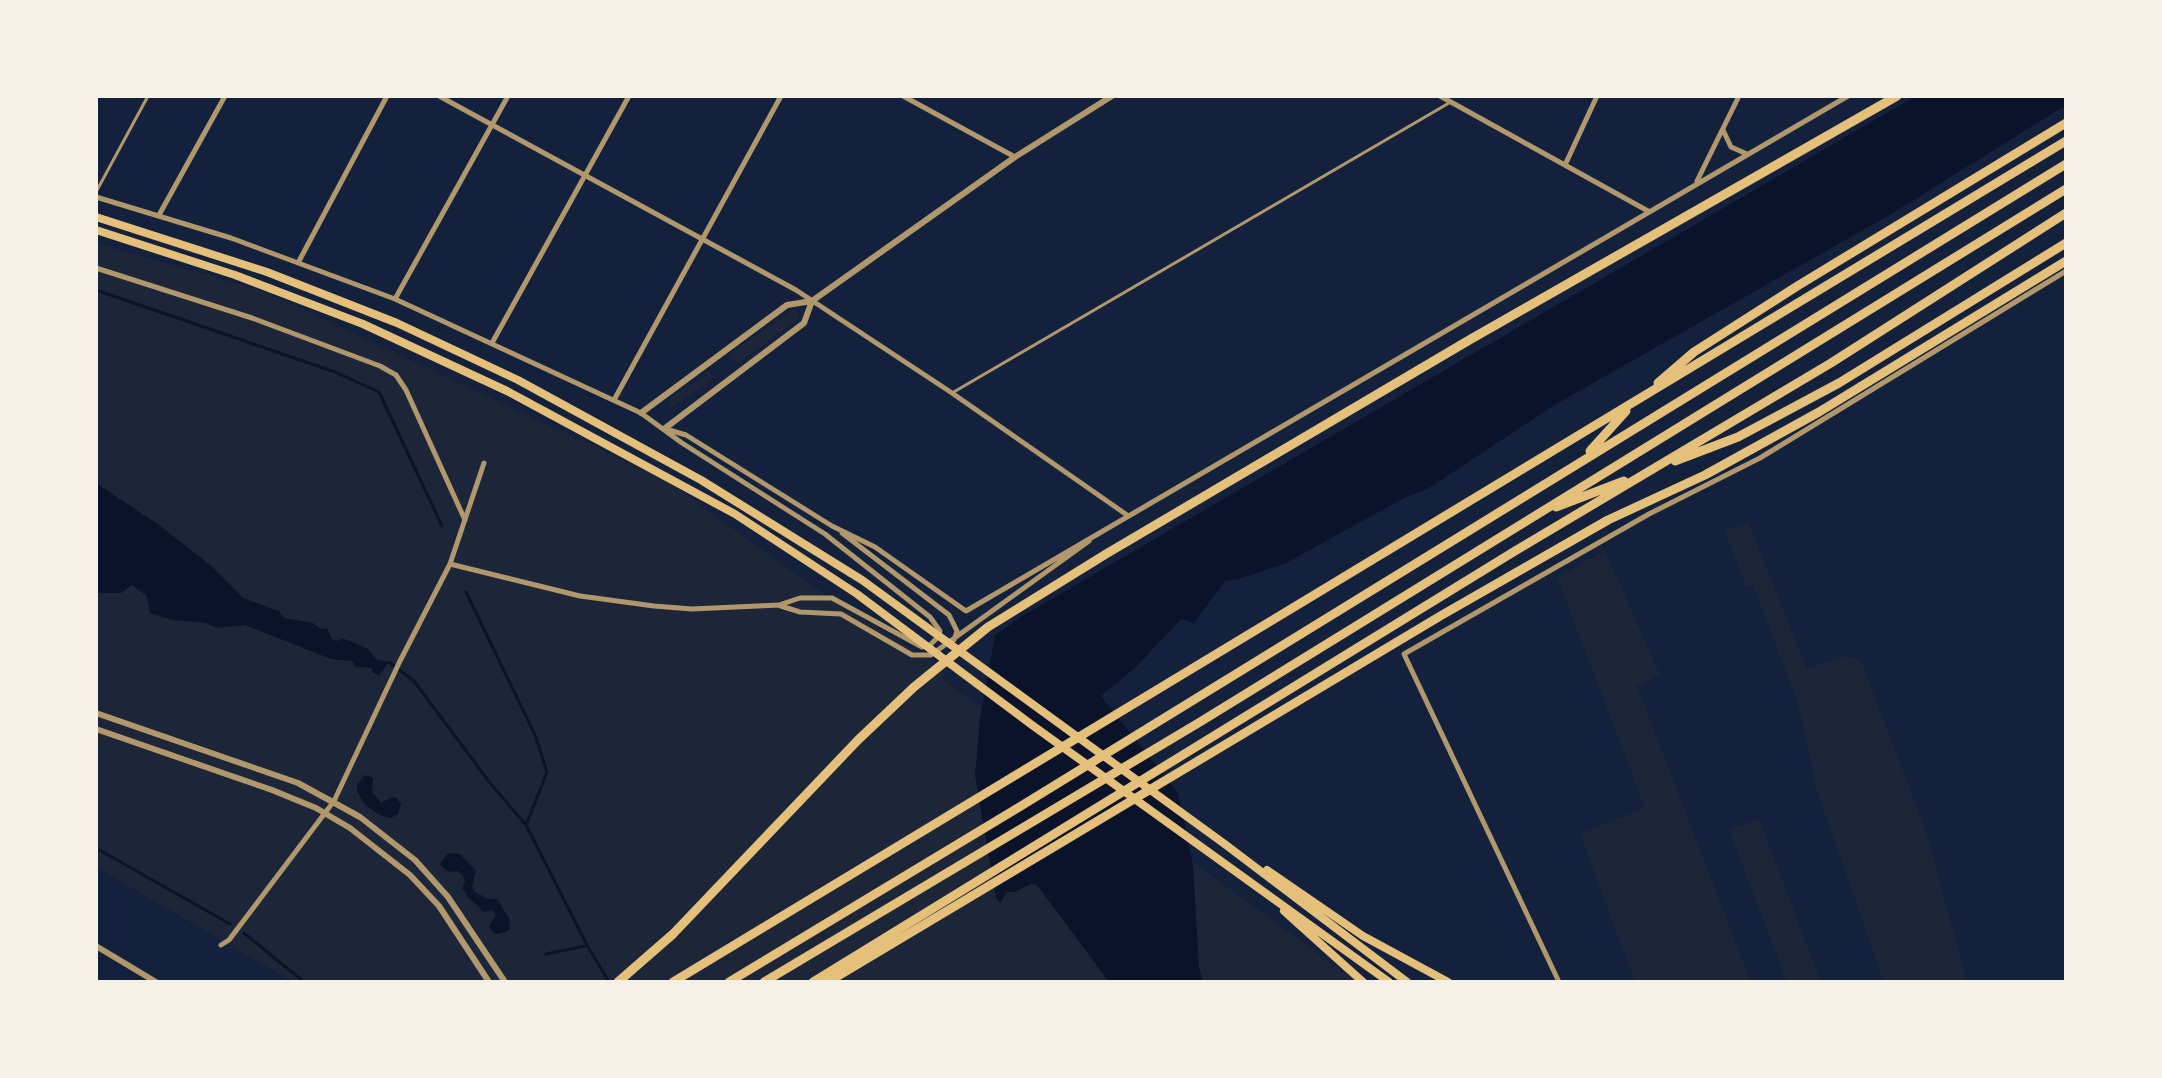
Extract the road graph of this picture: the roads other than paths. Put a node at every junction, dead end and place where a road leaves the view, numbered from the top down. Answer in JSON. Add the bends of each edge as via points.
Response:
{"nodes":[{"id":1,"x":148,"y":96,"type":"edge"},
{"id":2,"x":225,"y":96,"type":"edge"},
{"id":3,"x":387,"y":96,"type":"edge"},
{"id":4,"x":439,"y":96,"type":"edge"},
{"id":5,"x":508,"y":96,"type":"edge"},
{"id":6,"x":629,"y":96,"type":"edge"},
{"id":7,"x":781,"y":96,"type":"edge"},
{"id":8,"x":903,"y":96,"type":"edge"},
{"id":9,"x":1112,"y":96,"type":"edge"},
{"id":10,"x":1440,"y":96,"type":"edge"},
{"id":11,"x":1597,"y":96,"type":"edge"},
{"id":12,"x":1739,"y":96,"type":"edge"},
{"id":13,"x":1848,"y":96,"type":"edge"},
{"id":14,"x":1897,"y":96,"type":"edge"},
{"id":15,"x":1452,"y":99,"type":"edge"},
{"id":16,"x":2066,"y":123,"type":"edge"},
{"id":17,"x":492,"y":125,"type":"junction"},
{"id":18,"x":1723,"y":129,"type":"junction"},
{"id":19,"x":2066,"y":141,"type":"edge"},
{"id":20,"x":1747,"y":154,"type":"junction"},
{"id":21,"x":1015,"y":157,"type":"junction"},
{"id":22,"x":2066,"y":164,"type":"edge"},
{"id":23,"x":1565,"y":165,"type":"junction"},
{"id":24,"x":586,"y":176,"type":"junction"},
{"id":25,"x":1695,"y":184,"type":"junction"},
{"id":26,"x":2066,"y":189,"type":"edge"},
{"id":27,"x":96,"y":195,"type":"edge"},
{"id":28,"x":1649,"y":212,"type":"junction"},
{"id":29,"x":2066,"y":213,"type":"edge"},
{"id":30,"x":159,"y":215,"type":"junction"},
{"id":31,"x":96,"y":217,"type":"edge"},
{"id":32,"x":2066,"y":220,"type":"edge"},
{"id":33,"x":96,"y":230,"type":"edge"},
{"id":34,"x":702,"y":241,"type":"junction"},
{"id":35,"x":2066,"y":243,"type":"edge"},
{"id":36,"x":2010,"y":250,"type":"junction"},
{"id":37,"x":2066,"y":261,"type":"edge"},
{"id":38,"x":298,"y":263,"type":"junction"},
{"id":39,"x":96,"y":268,"type":"edge"},
{"id":40,"x":2066,"y":271,"type":"edge"},
{"id":41,"x":395,"y":299,"type":"junction"},
{"id":42,"x":812,"y":301,"type":"junction"},
{"id":43,"x":492,"y":343,"type":"junction"},
{"id":44,"x":952,"y":393,"type":"junction"},
{"id":45,"x":614,"y":400,"type":"junction"},
{"id":46,"x":641,"y":413,"type":"junction"},
{"id":47,"x":664,"y":429,"type":"junction"},
{"id":48,"x":1583,"y":459,"type":"junction"},
{"id":49,"x":484,"y":463,"type":"dead end"},
{"id":50,"x":1127,"y":515,"type":"junction"},
{"id":51,"x":1534,"y":516,"type":"junction"},
{"id":52,"x":465,"y":521,"type":"junction"},
{"id":53,"x":1112,"y":523,"type":"junction"},
{"id":54,"x":832,"y":526,"type":"junction"},
{"id":55,"x":450,"y":564,"type":"junction"},
{"id":56,"x":779,"y":605,"type":"junction"},
{"id":57,"x":954,"y":641,"type":"junction"},
{"id":58,"x":96,"y":713,"type":"edge"},
{"id":59,"x":96,"y":729,"type":"edge"},
{"id":60,"x":334,"y":801,"type":"junction"},
{"id":61,"x":324,"y":813,"type":"junction"},
{"id":62,"x":1226,"y":845,"type":"junction"},
{"id":63,"x":1256,"y":887,"type":"junction"},
{"id":64,"x":221,"y":945,"type":"dead end"},
{"id":65,"x":96,"y":946,"type":"edge"},
{"id":66,"x":156,"y":982,"type":"edge"},
{"id":67,"x":489,"y":982,"type":"edge"},
{"id":68,"x":505,"y":982,"type":"edge"},
{"id":69,"x":618,"y":982,"type":"edge"},
{"id":70,"x":673,"y":982,"type":"edge"},
{"id":71,"x":729,"y":982,"type":"edge"},
{"id":72,"x":764,"y":982,"type":"edge"},
{"id":73,"x":813,"y":982,"type":"edge"},
{"id":74,"x":828,"y":982,"type":"edge"},
{"id":75,"x":1363,"y":982,"type":"edge"},
{"id":76,"x":1389,"y":982,"type":"edge"},
{"id":77,"x":1407,"y":982,"type":"edge"},
{"id":78,"x":1448,"y":982,"type":"edge"},
{"id":79,"x":1559,"y":982,"type":"edge"}],
"edges":[{"from":1,"to":27,"type":"lane"},
{"from":2,"to":30,"type":"street"},
{"from":3,"to":38,"type":"street"},
{"from":4,"to":17,"type":"street"},
{"from":5,"to":17,"type":"street"},
{"from":6,"to":24,"type":"street"},
{"from":7,"to":34,"type":"street"},
{"from":8,"to":21,"type":"street"},
{"from":9,"to":21,"type":"street"},
{"from":10,"to":15,"type":"street"},
{"from":11,"to":23,"type":"street"},
{"from":12,"to":18,"type":"street"},
{"from":13,"to":20,"type":"street"},
{"from":14,"to":69,"type":"highway","via":[[1458,347],[988,627],[858,740],[673,934]]},
{"from":15,"to":23,"type":"street"},
{"from":15,"to":44,"type":"lane"},
{"from":16,"to":48,"type":"highway","via":[[1694,352],[1632,404]]},
{"from":17,"to":24,"type":"street"},
{"from":17,"to":41,"type":"street"},
{"from":18,"to":20,"type":"street","via":[[1731,147]]},
{"from":18,"to":25,"type":"street"},
{"from":19,"to":70,"type":"highway"},
{"from":20,"to":25,"type":"street"},
{"from":21,"to":42,"type":"street"},
{"from":22,"to":48,"type":"highway"},
{"from":23,"to":28,"type":"street"},
{"from":24,"to":34,"type":"street"},
{"from":24,"to":43,"type":"street"},
{"from":25,"to":28,"type":"street"},
{"from":26,"to":51,"type":"highway"},
{"from":27,"to":30,"type":"street"},
{"from":28,"to":50,"type":"street"},
{"from":29,"to":36,"type":"highway"},
{"from":30,"to":38,"type":"street"},
{"from":31,"to":62,"type":"highway","via":[[267,272],[397,323],[652,452],[862,580]]},
{"from":32,"to":36,"type":"highway"},
{"from":33,"to":63,"type":"highway","via":[[363,324],[507,391],[735,514],[857,594]]},
{"from":34,"to":42,"type":"street"},
{"from":34,"to":45,"type":"street"},
{"from":35,"to":51,"type":"highway","via":[[1839,383],[1738,437]]},
{"from":36,"to":73,"type":"highway"},
{"from":37,"to":74,"type":"highway","via":[[1819,412],[1705,475],[1608,520],[1442,615]]},
{"from":38,"to":41,"type":"street"},
{"from":39,"to":52,"type":"street","via":[[252,318],[396,375]]},
{"from":40,"to":79,"type":"street","via":[[1760,458],[1649,514],[1404,654]]},
{"from":41,"to":43,"type":"street"},
{"from":42,"to":44,"type":"street"},
{"from":42,"to":46,"type":"street","via":[[787,305]]},
{"from":42,"to":47,"type":"street","via":[[804,323]]},
{"from":43,"to":45,"type":"street"},
{"from":44,"to":50,"type":"street"},
{"from":45,"to":46,"type":"street"},
{"from":46,"to":47,"type":"street"},
{"from":47,"to":54,"type":"street","via":[[686,435]]},
{"from":47,"to":56,"type":"street","via":[[825,534],[936,622],[940,631],[930,645],[915,646],[832,598],[800,598]]},
{"from":48,"to":71,"type":"highway"},
{"from":49,"to":52,"type":"street"},
{"from":50,"to":53,"type":"street"},
{"from":51,"to":72,"type":"highway"},
{"from":52,"to":55,"type":"street"},
{"from":53,"to":54,"type":"street","via":[[966,611],[875,547]]},
{"from":53,"to":57,"type":"street"},
{"from":54,"to":57,"type":"street","via":[[949,615],[957,631]]},
{"from":55,"to":56,"type":"street","via":[[618,601],[692,609]]},
{"from":55,"to":60,"type":"street"},
{"from":56,"to":57,"type":"street","via":[[841,614],[912,655],[940,652]]},
{"from":58,"to":60,"type":"street","via":[[298,783]]},
{"from":59,"to":61,"type":"street"},
{"from":60,"to":61,"type":"street"},
{"from":60,"to":68,"type":"street","via":[[415,860],[448,897]]},
{"from":61,"to":64,"type":"street"},
{"from":61,"to":67,"type":"street","via":[[410,875],[439,906]]},
{"from":62,"to":77,"type":"highway"},
{"from":62,"to":78,"type":"highway","via":[[1363,936]]},
{"from":63,"to":75,"type":"highway"},
{"from":63,"to":76,"type":"highway"},
{"from":65,"to":66,"type":"street"}]}
